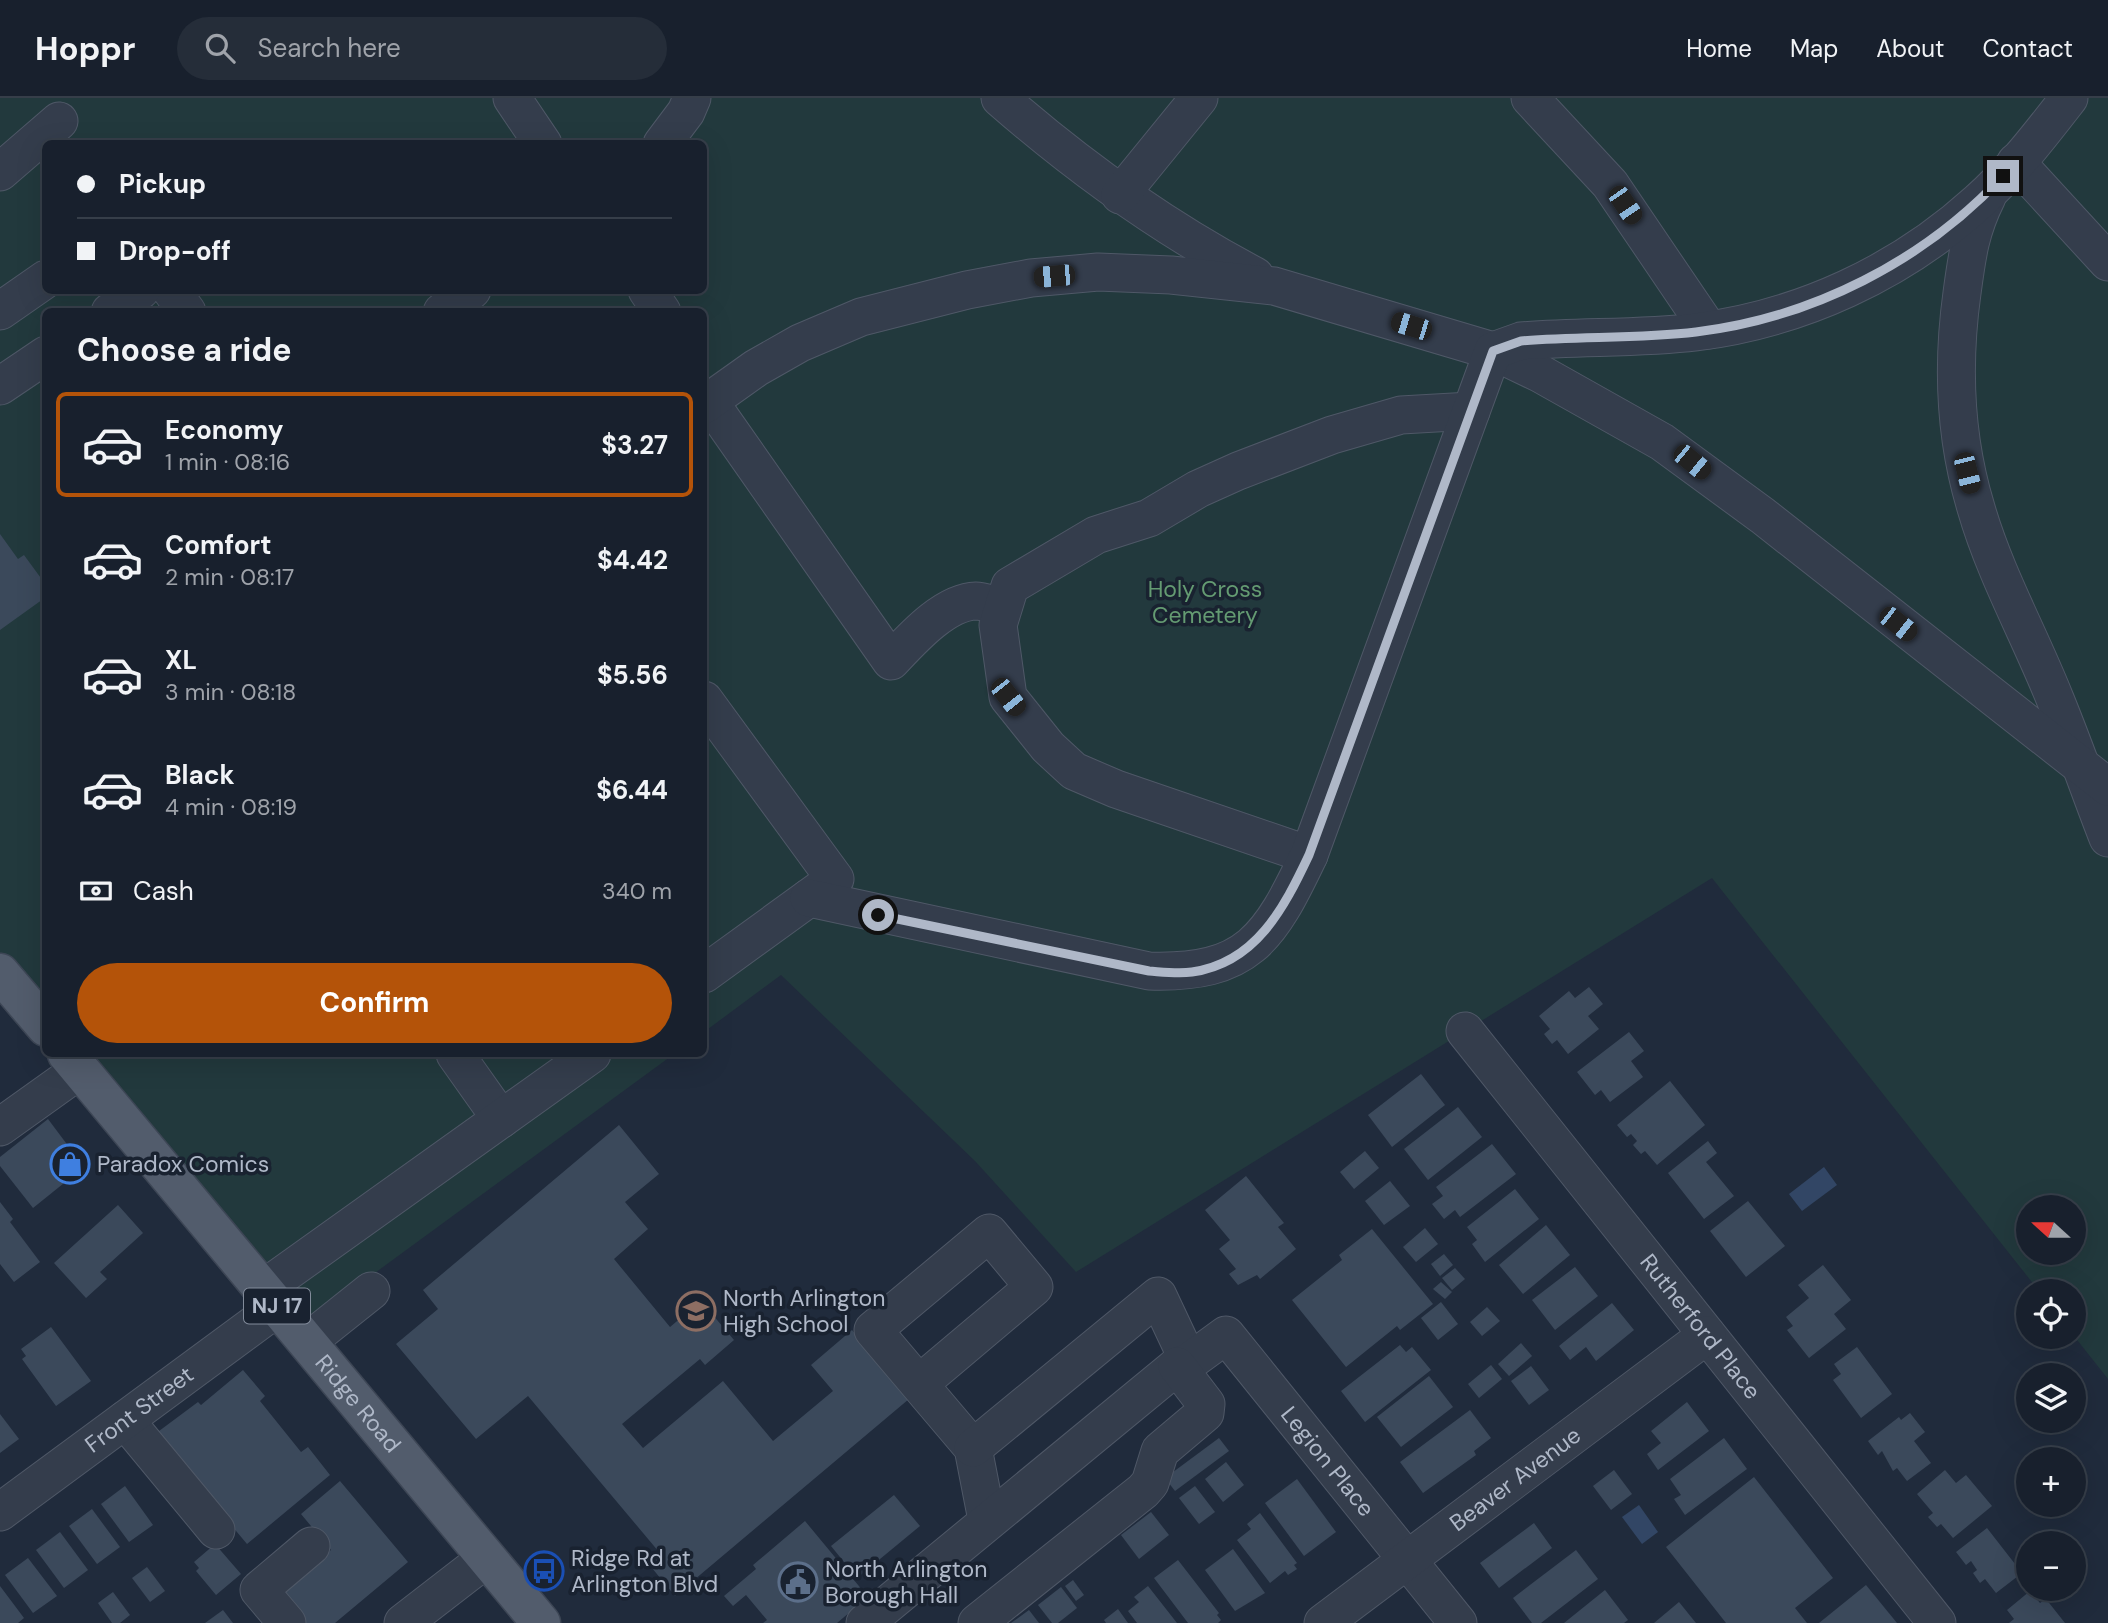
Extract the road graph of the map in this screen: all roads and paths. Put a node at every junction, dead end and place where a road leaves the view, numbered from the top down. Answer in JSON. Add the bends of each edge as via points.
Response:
{"nodes":[{"id":1,"x":512,"y":98,"type":"edge"},
{"id":2,"x":692,"y":98,"type":"edge"},
{"id":3,"x":1000,"y":98,"type":"edge"},
{"id":4,"x":1199,"y":98,"type":"edge"},
{"id":5,"x":1530,"y":98,"type":"edge"},
{"id":6,"x":2069,"y":101,"type":"edge"},
{"id":7,"x":61,"y":121,"type":"edge"},
{"id":8,"x":540,"y":140,"type":"edge"},
{"id":9,"x":665,"y":140,"type":"edge"},
{"id":10,"x":2016,"y":162,"type":"junction"},
{"id":11,"x":0,"y":172,"type":"edge"},
{"id":12,"x":1990,"y":190,"type":"junction"},
{"id":13,"x":1120,"y":195,"type":"junction"},
{"id":14,"x":2108,"y":262,"type":"edge"},
{"id":15,"x":42,"y":282,"type":"edge"},
{"id":16,"x":1274,"y":286,"type":"junction"},
{"id":17,"x":135,"y":294,"type":"edge"},
{"id":18,"x":467,"y":294,"type":"edge"},
{"id":19,"x":116,"y":308,"type":"edge"},
{"id":20,"x":447,"y":308,"type":"edge"},
{"id":21,"x":0,"y":311,"type":"edge"},
{"id":22,"x":1709,"y":330,"type":"junction"},
{"id":23,"x":1493,"y":351,"type":"junction"},
{"id":24,"x":42,"y":358,"type":"edge"},
{"id":25,"x":0,"y":386,"type":"edge"},
{"id":26,"x":709,"y":392,"type":"edge"},
{"id":27,"x":1471,"y":411,"type":"junction"},
{"id":28,"x":1003,"y":607,"type":"junction"},
{"id":29,"x":707,"y":704,"type":"edge"},
{"id":30,"x":2079,"y":763,"type":"junction"},
{"id":31,"x":2108,"y":787,"type":"edge"},
{"id":32,"x":2108,"y":838,"type":"edge"},
{"id":33,"x":1309,"y":855,"type":"junction"},
{"id":34,"x":809,"y":898,"type":"junction"},
{"id":35,"x":707,"y":972,"type":"edge"},
{"id":36,"x":0,"y":973,"type":"edge"},
{"id":37,"x":42,"y":1022,"type":"edge"},
{"id":38,"x":1465,"y":1031,"type":"dead end"},
{"id":39,"x":457,"y":1057,"type":"edge"},
{"id":40,"x":588,"y":1057,"type":"edge"},
{"id":41,"x":74,"y":1061,"type":"edge"},
{"id":42,"x":501,"y":1119,"type":"junction"},
{"id":43,"x":0,"y":1127,"type":"edge"},
{"id":44,"x":371,"y":1291,"type":"dead end"},
{"id":45,"x":271,"y":1298,"type":"junction"},
{"id":46,"x":1707,"y":1335,"type":"junction"},
{"id":47,"x":307,"y":1342,"type":"junction"},
{"id":48,"x":1183,"y":1364,"type":"junction"},
{"id":49,"x":919,"y":1384,"type":"dead end"},
{"id":50,"x":125,"y":1420,"type":"junction"},
{"id":51,"x":973,"y":1448,"type":"junction"},
{"id":52,"x":0,"y":1512,"type":"edge"},
{"id":53,"x":988,"y":1520,"type":"junction"},
{"id":54,"x":216,"y":1530,"type":"dead end"},
{"id":55,"x":311,"y":1546,"type":"dead end"},
{"id":56,"x":487,"y":1558,"type":"junction"},
{"id":57,"x":1408,"y":1559,"type":"junction"},
{"id":58,"x":878,"y":1619,"type":"edge"},
{"id":59,"x":287,"y":1623,"type":"edge"},
{"id":60,"x":402,"y":1623,"type":"edge"},
{"id":61,"x":541,"y":1623,"type":"edge"},
{"id":62,"x":977,"y":1623,"type":"edge"},
{"id":63,"x":1322,"y":1623,"type":"edge"},
{"id":64,"x":1458,"y":1623,"type":"edge"},
{"id":65,"x":1937,"y":1623,"type":"edge"}],
"edges":[{"from":1,"to":8,"type":"street"},
{"from":2,"to":9,"type":"street"},
{"from":3,"to":13,"type":"street"},
{"from":4,"to":13,"type":"street"},
{"from":5,"to":22,"type":"street","via":[[1610,184]]},
{"from":6,"to":10,"type":"street"},
{"from":7,"to":11,"type":"street"},
{"from":10,"to":12,"type":"street"},
{"from":10,"to":14,"type":"street"},
{"from":12,"to":22,"type":"street","via":[[1922,245],[1842,292],[1769,320]]},
{"from":12,"to":30,"type":"street","via":[[1972,226],[1957,323],[1955,391],[1967,473],[1992,552]]},
{"from":13,"to":16,"type":"street","via":[[1199,247]]},
{"from":15,"to":21,"type":"street"},
{"from":16,"to":23,"type":"street"},
{"from":16,"to":26,"type":"street","via":[[1098,272],[967,290],[861,317],[800,343]]},
{"from":17,"to":19,"type":"street"},
{"from":18,"to":20,"type":"street"},
{"from":22,"to":23,"type":"street","via":[[1533,340]]},
{"from":23,"to":27,"type":"street"},
{"from":23,"to":30,"type":"street","via":[[1692,462]]},
{"from":24,"to":25,"type":"street"},
{"from":26,"to":28,"type":"street","via":[[891,661],[922,627],[949,612],[975,601]]},
{"from":27,"to":28,"type":"street","via":[[1401,415],[1332,435],[1238,471],[1149,517],[1096,535],[1032,570],[1010,586]]},
{"from":27,"to":33,"type":"street"},
{"from":28,"to":33,"type":"street","via":[[998,625],[1008,697],[1074,771]]},
{"from":29,"to":34,"type":"street","via":[[835,879]]},
{"from":30,"to":31,"type":"street"},
{"from":30,"to":32,"type":"street"},
{"from":33,"to":34,"type":"street","via":[[1272,926],[1218,967],[1190,972],[1149,971]]},
{"from":34,"to":35,"type":"street"},
{"from":36,"to":37,"type":"main road"},
{"from":38,"to":46,"type":"street","name":"Rutherford Place"},
{"from":39,"to":42,"type":"street"},
{"from":40,"to":42,"type":"street","name":"Front Street"},
{"from":41,"to":43,"type":"street"},
{"from":41,"to":45,"type":"main road","name":"Ridge Road","number":"NJ 17"},
{"from":42,"to":45,"type":"street","name":"Front Street"},
{"from":44,"to":47,"type":"street"},
{"from":45,"to":47,"type":"main road","name":"Ridge Road","number":"NJ 17"},
{"from":45,"to":50,"type":"street","name":"Front Street"},
{"from":46,"to":57,"type":"street","name":"Beaver Avenue"},
{"from":46,"to":65,"type":"street","name":"Rutherford Place"},
{"from":47,"to":56,"type":"main road","name":"Ridge Road","number":"NJ 17"},
{"from":48,"to":51,"type":"street","via":[[1158,1296]]},
{"from":48,"to":53,"type":"street"},
{"from":48,"to":57,"type":"street","name":"Legion Place","via":[[1226,1335]]},
{"from":48,"to":62,"type":"street","via":[[1206,1404],[1205,1413],[1160,1451],[1150,1483]]},
{"from":49,"to":51,"type":"street"},
{"from":50,"to":52,"type":"street","name":"Front Street"},
{"from":50,"to":54,"type":"street"},
{"from":51,"to":53,"type":"street"},
{"from":53,"to":58,"type":"street"},
{"from":55,"to":59,"type":"street","via":[[259,1590]]},
{"from":56,"to":60,"type":"street"},
{"from":56,"to":61,"type":"main road","name":"Ridge Road","number":"NJ 17"},
{"from":57,"to":63,"type":"street","name":"Beaver Avenue"},
{"from":57,"to":64,"type":"street","name":"Legion Place"}]}
